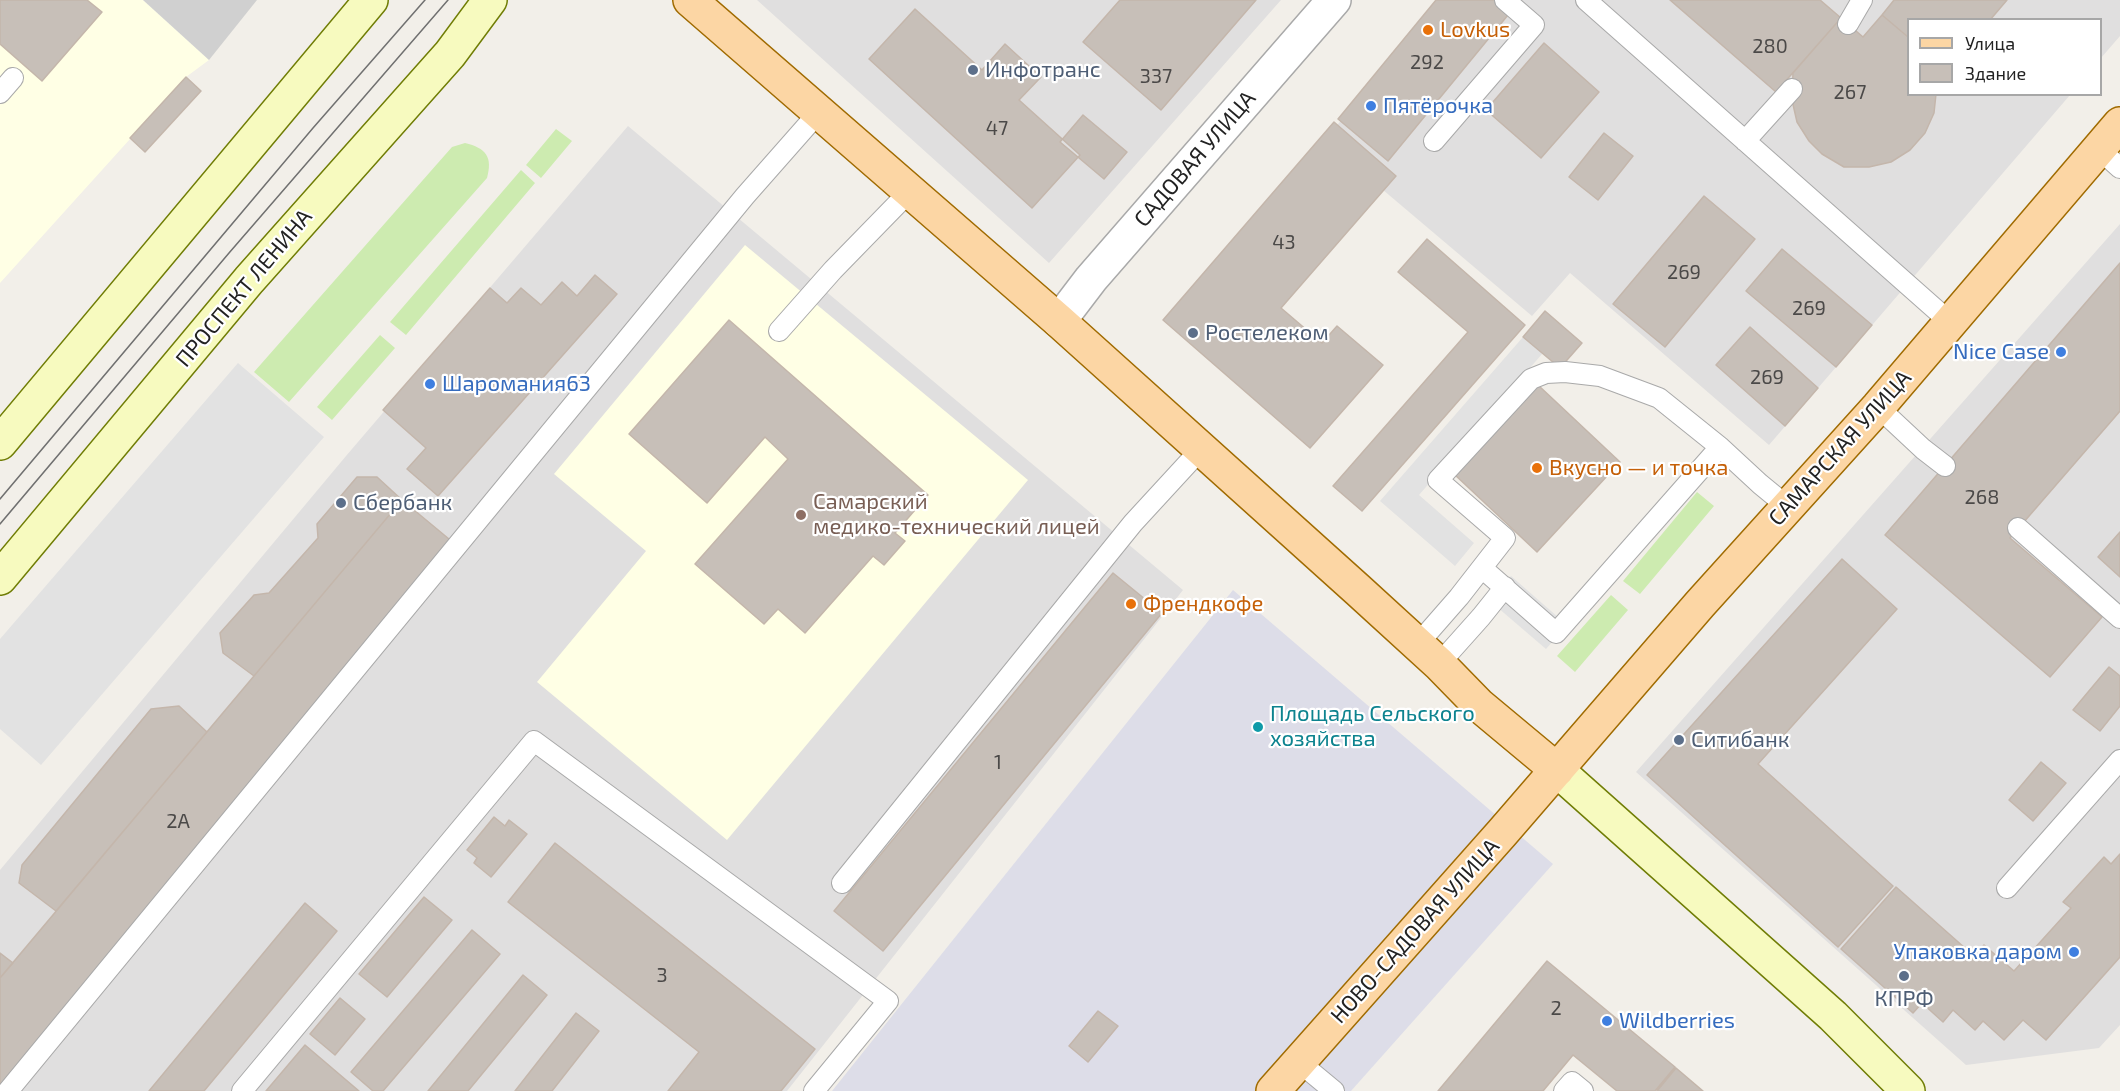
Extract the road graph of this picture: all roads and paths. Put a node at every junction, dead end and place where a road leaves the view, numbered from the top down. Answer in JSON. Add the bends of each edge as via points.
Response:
{"nodes":[{"id":1,"x":371,"y":0,"type":"edge"},
{"id":2,"x":490,"y":0,"type":"edge"},
{"id":3,"x":690,"y":0,"type":"edge"},
{"id":4,"x":1334,"y":0,"type":"edge"},
{"id":5,"x":1505,"y":0,"type":"edge"},
{"id":6,"x":1586,"y":0,"type":"edge"},
{"id":7,"x":1862,"y":0,"type":"edge"},
{"id":8,"x":1848,"y":24,"type":"dead end"},
{"id":9,"x":13,"y":78,"type":"dead end"},
{"id":10,"x":1792,"y":89,"type":"dead end"},
{"id":11,"x":0,"y":93,"type":"edge"},
{"id":12,"x":819,"y":112,"type":"junction"},
{"id":13,"x":2120,"y":124,"type":"edge"},
{"id":14,"x":1434,"y":141,"type":"dead end"},
{"id":15,"x":1745,"y":141,"type":"junction"},
{"id":16,"x":2109,"y":158,"type":"edge"},
{"id":17,"x":910,"y":192,"type":"junction"},
{"id":18,"x":1059,"y":321,"type":"junction"},
{"id":19,"x":1951,"y":323,"type":"junction"},
{"id":20,"x":779,"y":331,"type":"dead end"},
{"id":21,"x":1878,"y":407,"type":"junction"},
{"id":22,"x":0,"y":442,"type":"edge"},
{"id":23,"x":1720,"y":447,"type":"junction"},
{"id":24,"x":1202,"y":448,"type":"junction"},
{"id":25,"x":1945,"y":466,"type":"dead end"},
{"id":26,"x":1788,"y":507,"type":"junction"},
{"id":27,"x":2018,"y":528,"type":"dead end"},
{"id":28,"x":1482,"y":568,"type":"junction"},
{"id":29,"x":0,"y":578,"type":"edge"},
{"id":30,"x":1504,"y":587,"type":"junction"},
{"id":31,"x":2120,"y":618,"type":"edge"},
{"id":32,"x":1428,"y":654,"type":"junction"},
{"id":33,"x":2120,"y":760,"type":"edge"},
{"id":34,"x":1557,"y":770,"type":"junction"},
{"id":35,"x":842,"y":883,"type":"dead end"},
{"id":36,"x":2007,"y":888,"type":"dead end"},
{"id":37,"x":1299,"y":1062,"type":"junction"},
{"id":38,"x":1900,"y":1084,"type":"edge"},
{"id":39,"x":8,"y":1091,"type":"edge"},
{"id":40,"x":242,"y":1091,"type":"edge"},
{"id":41,"x":814,"y":1091,"type":"edge"},
{"id":42,"x":1273,"y":1091,"type":"edge"},
{"id":43,"x":1334,"y":1091,"type":"edge"},
{"id":44,"x":1564,"y":1091,"type":"edge"},
{"id":45,"x":1583,"y":1091,"type":"edge"}],
"edges":[{"from":1,"to":22,"type":"main road"},
{"from":2,"to":29,"type":"main road","name":"ПРОСПЕКТ ЛЕНИНА","via":[[450,54],[264,263]]},
{"from":3,"to":12,"type":"main road"},
{"from":4,"to":18,"type":"street","name":"САДОВАЯ УЛИЦА","via":[[1091,279]]},
{"from":5,"to":14,"type":"lane","via":[[1534,24]]},
{"from":6,"to":15,"type":"lane"},
{"from":7,"to":8,"type":"lane"},
{"from":9,"to":11,"type":"lane"},
{"from":10,"to":15,"type":"lane"},
{"from":12,"to":17,"type":"main road"},
{"from":12,"to":39,"type":"lane"},
{"from":13,"to":16,"type":"main road","name":"САМАРСКАЯ УЛИЦА"},
{"from":15,"to":19,"type":"lane"},
{"from":16,"to":19,"type":"main road","name":"САМАРСКАЯ УЛИЦА"},
{"from":17,"to":18,"type":"main road"},
{"from":17,"to":20,"type":"lane"},
{"from":18,"to":24,"type":"main road"},
{"from":19,"to":21,"type":"main road","name":"САМАРСКАЯ УЛИЦА"},
{"from":21,"to":25,"type":"lane"},
{"from":21,"to":26,"type":"main road","name":"САМАРСКАЯ УЛИЦА"},
{"from":23,"to":26,"type":"lane"},
{"from":23,"to":28,"type":"lane","via":[[1659,398],[1600,376],[1546,372],[1531,379],[1438,480],[1505,538]]},
{"from":23,"to":30,"type":"lane","via":[[1556,633]]},
{"from":24,"to":32,"type":"main road"},
{"from":24,"to":35,"type":"lane","via":[[1133,523]]},
{"from":26,"to":34,"type":"main road","name":"САМАРСКАЯ УЛИЦА"},
{"from":27,"to":31,"type":"lane"},
{"from":28,"to":30,"type":"lane"},
{"from":28,"to":32,"type":"lane"},
{"from":30,"to":32,"type":"lane","via":[[1481,617]]},
{"from":32,"to":34,"type":"main road","via":[[1479,705]]},
{"from":33,"to":36,"type":"lane"},
{"from":34,"to":37,"type":"main road","name":"НОВО-САДОВАЯ УЛИЦА"},
{"from":34,"to":38,"type":"main road","via":[[1833,1016]]},
{"from":37,"to":42,"type":"main road","name":"НОВО-САДОВАЯ УЛИЦА"},
{"from":37,"to":43,"type":"lane"},
{"from":40,"to":41,"type":"lane","via":[[534,741],[888,1001]]},
{"from":44,"to":45,"type":"lane","via":[[1572,1082]]}]}
